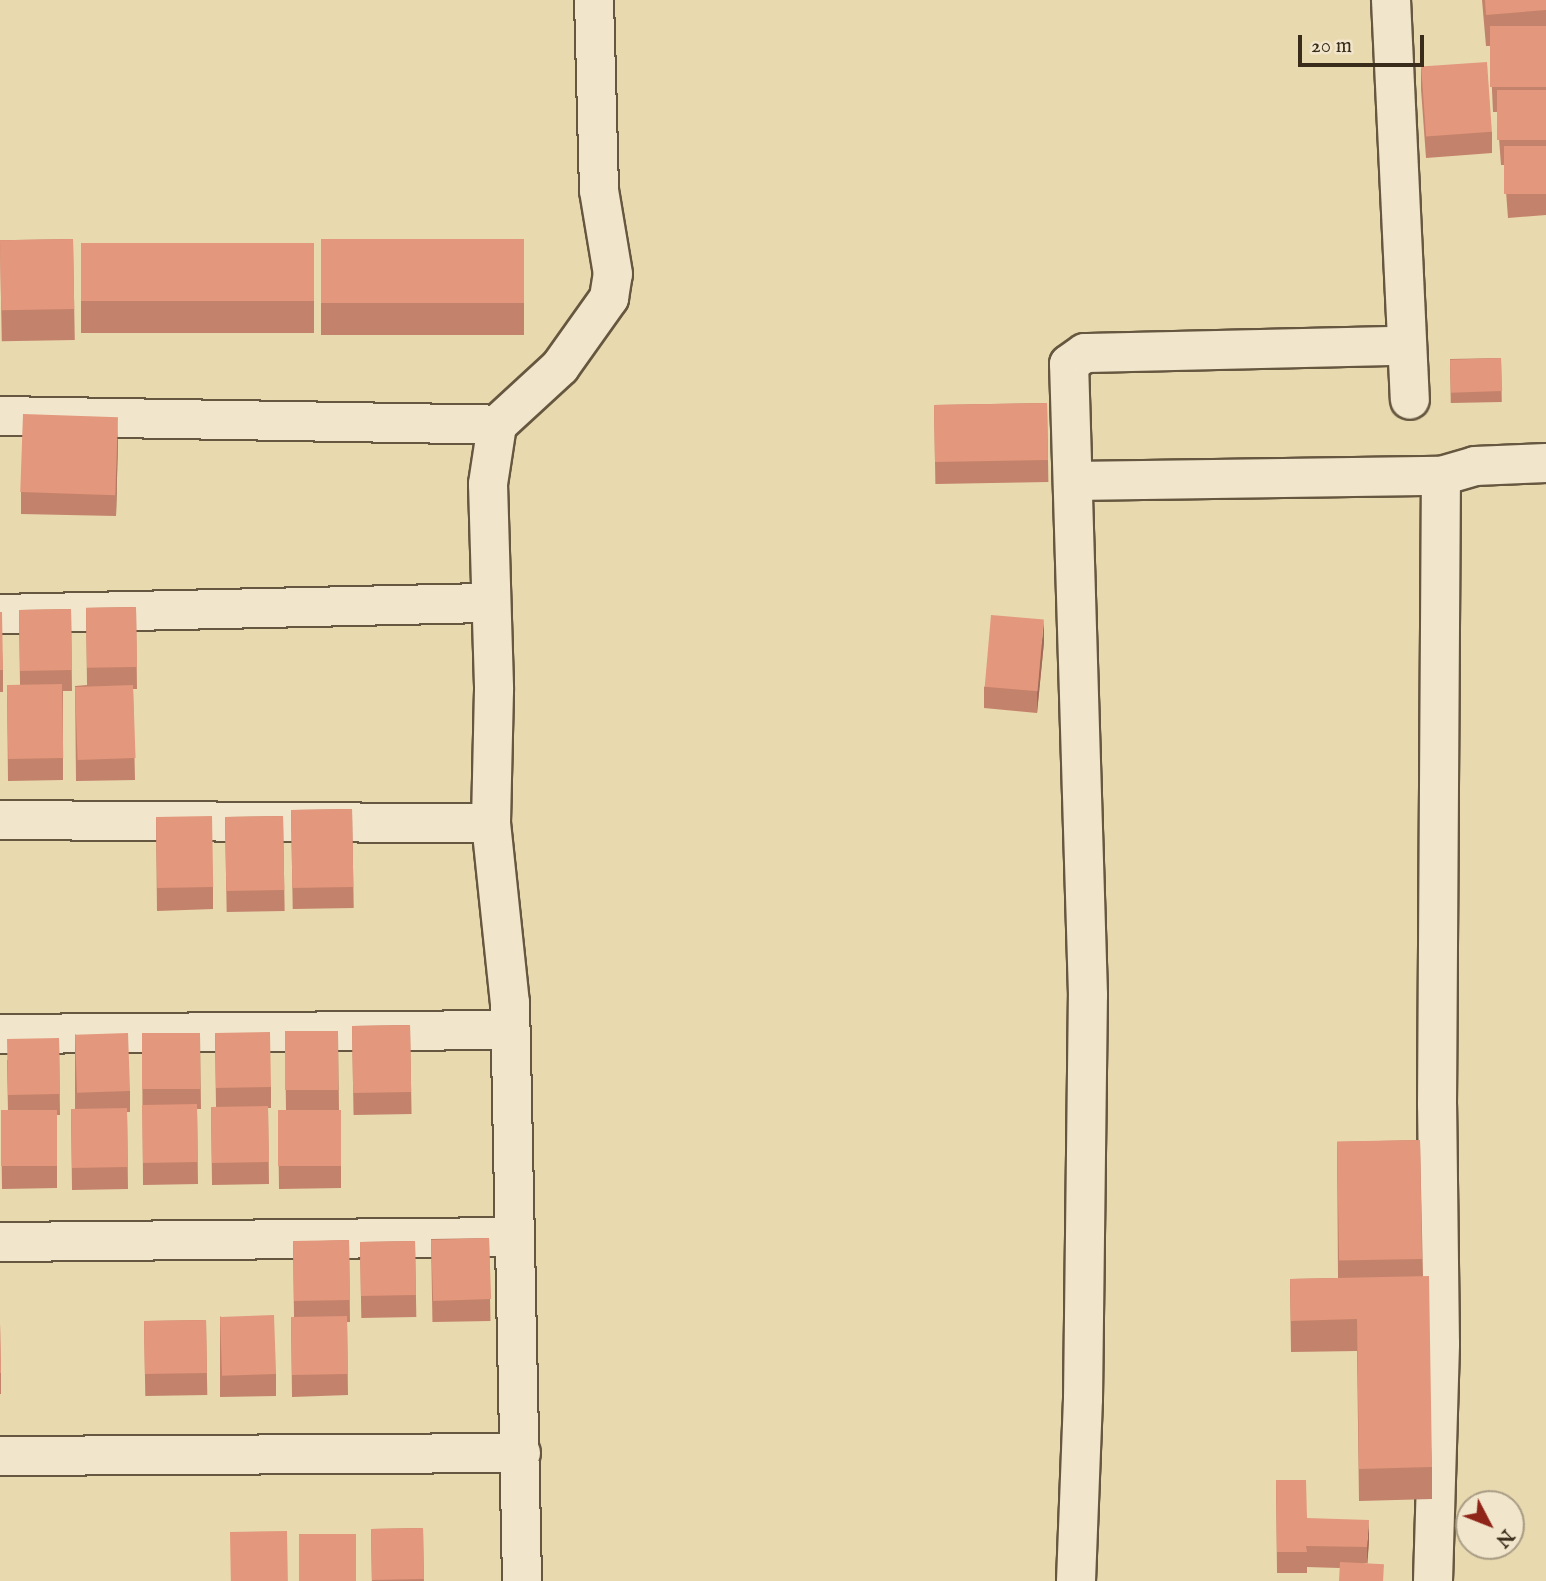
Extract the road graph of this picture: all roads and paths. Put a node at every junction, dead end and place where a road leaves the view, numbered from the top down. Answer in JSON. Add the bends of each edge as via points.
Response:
{"nodes":[{"id":1,"x":594,"y":0,"type":"edge"},
{"id":2,"x":1391,"y":0,"type":"edge"},
{"id":3,"x":1404,"y":346,"type":"junction"},
{"id":4,"x":1410,"y":400,"type":"dead end"},
{"id":5,"x":0,"y":416,"type":"edge"},
{"id":6,"x":497,"y":425,"type":"junction"},
{"id":7,"x":1546,"y":463,"type":"edge"},
{"id":8,"x":1441,"y":476,"type":"junction"},
{"id":9,"x":1073,"y":481,"type":"junction"},
{"id":10,"x":491,"y":603,"type":"junction"},
{"id":11,"x":0,"y":614,"type":"edge"},
{"id":12,"x":0,"y":820,"type":"edge"},
{"id":13,"x":491,"y":823,"type":"junction"},
{"id":14,"x":509,"y":1030,"type":"junction"},
{"id":15,"x":0,"y":1034,"type":"edge"},
{"id":16,"x":515,"y":1237,"type":"junction"},
{"id":17,"x":0,"y":1242,"type":"edge"},
{"id":18,"x":521,"y":1453,"type":"junction"},
{"id":19,"x":0,"y":1456,"type":"edge"},
{"id":20,"x":522,"y":1581,"type":"edge"},
{"id":21,"x":1076,"y":1581,"type":"edge"},
{"id":22,"x":1433,"y":1581,"type":"edge"}],
"edges":[{"from":1,"to":6,"type":"street","via":[[599,190],[613,274],[609,298],[560,367]]},
{"from":2,"to":3,"type":"street"},
{"from":3,"to":4,"type":"street"},
{"from":3,"to":9,"type":"street","via":[[1085,353],[1069,365]]},
{"from":5,"to":6,"type":"street"},
{"from":6,"to":10,"type":"street","via":[[488,484]]},
{"from":7,"to":8,"type":"street","via":[[1475,466]]},
{"from":8,"to":9,"type":"street"},
{"from":8,"to":22,"type":"street","via":[[1440,1344]]},
{"from":9,"to":21,"type":"street","via":[[1088,995]]},
{"from":10,"to":11,"type":"street"},
{"from":10,"to":13,"type":"street"},
{"from":12,"to":13,"type":"street"},
{"from":13,"to":14,"type":"street"},
{"from":14,"to":15,"type":"street"},
{"from":14,"to":16,"type":"street"},
{"from":16,"to":17,"type":"street"},
{"from":16,"to":18,"type":"street"},
{"from":18,"to":19,"type":"street"},
{"from":18,"to":20,"type":"street"}]}
